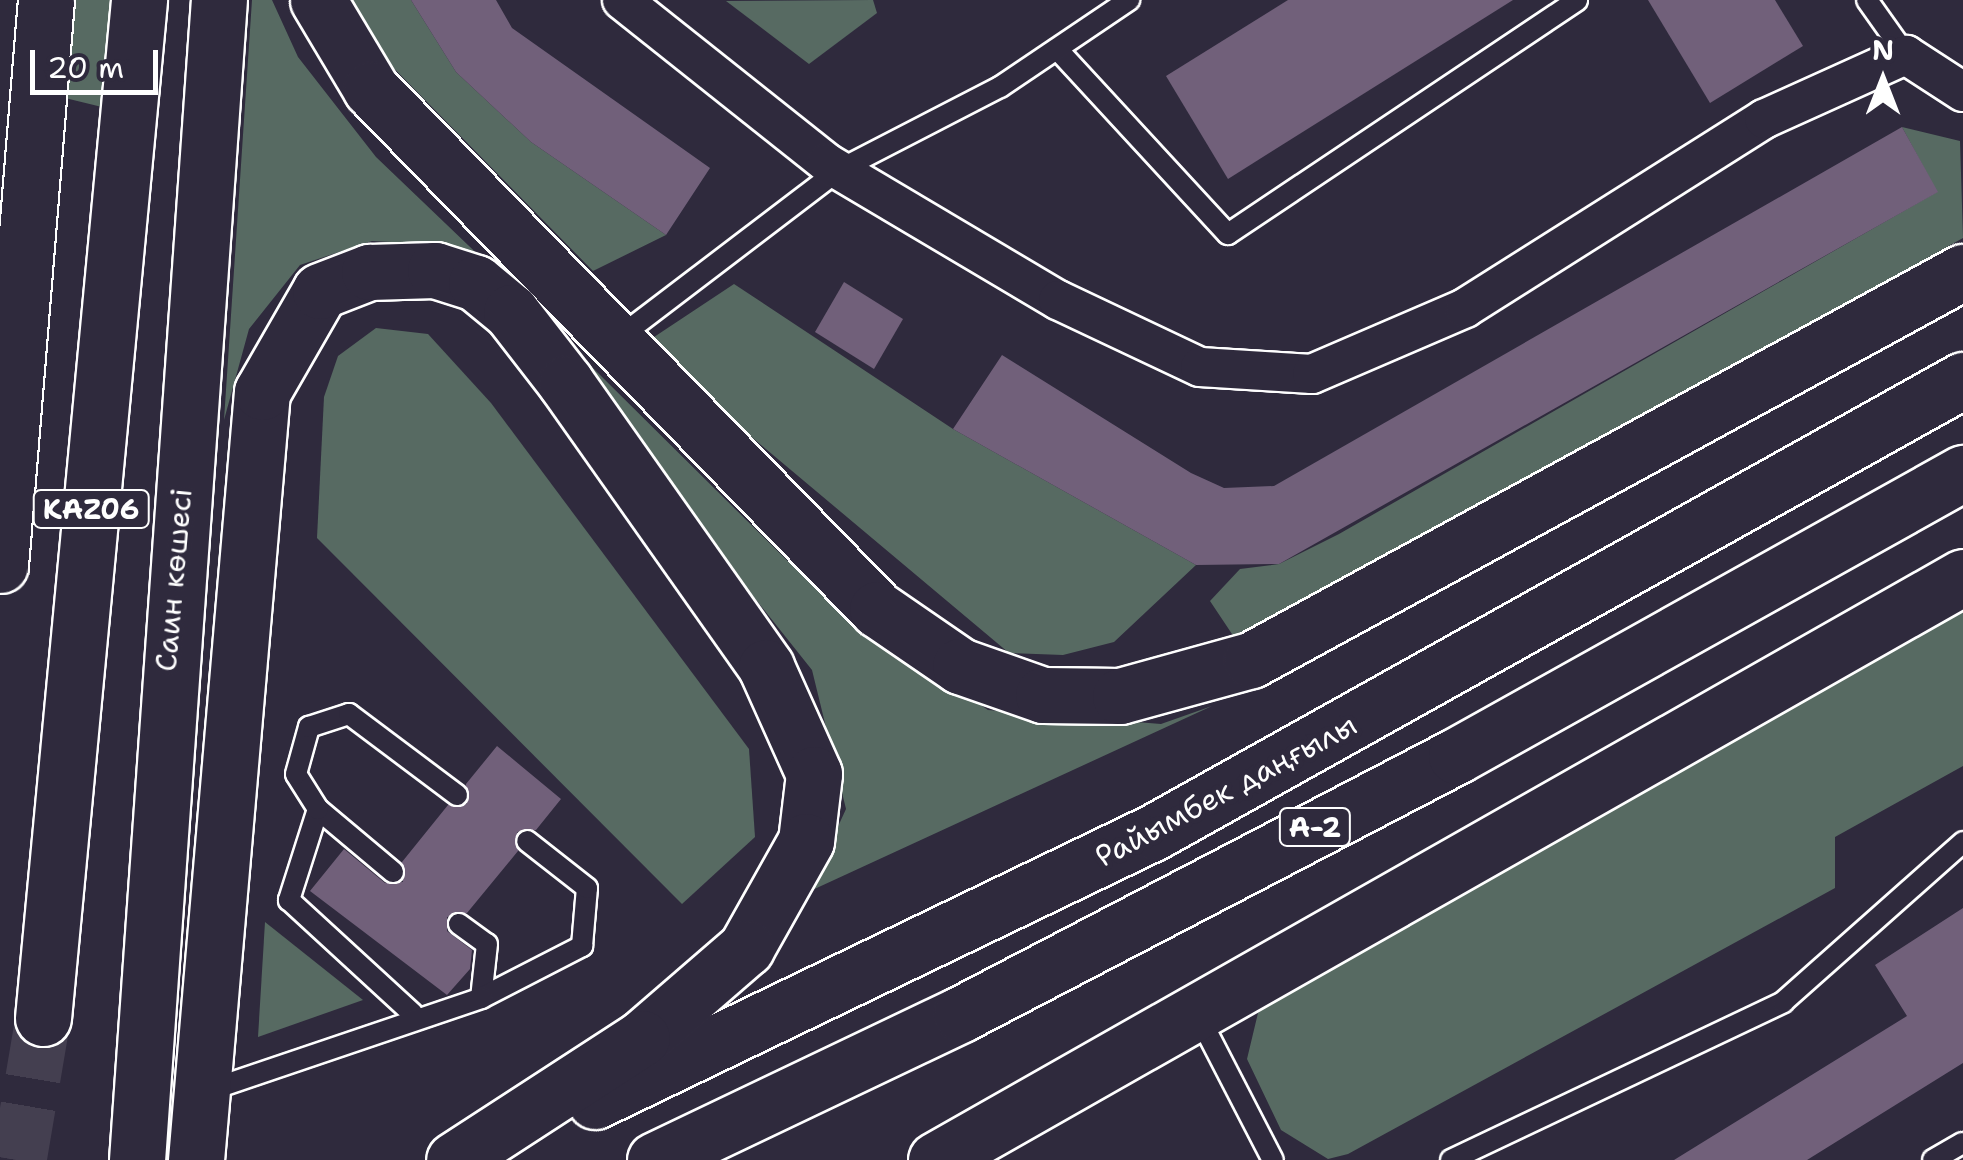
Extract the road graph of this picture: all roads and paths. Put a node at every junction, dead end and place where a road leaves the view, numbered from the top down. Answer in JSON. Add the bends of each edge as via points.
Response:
{"nodes":[{"id":1,"x":46,"y":0,"type":"edge"},
{"id":2,"x":140,"y":0,"type":"edge"},
{"id":3,"x":220,"y":0,"type":"edge"},
{"id":4,"x":318,"y":0,"type":"edge"},
{"id":5,"x":622,"y":0,"type":"edge"},
{"id":6,"x":1129,"y":0,"type":"edge"},
{"id":7,"x":1577,"y":0,"type":"edge"},
{"id":8,"x":1867,"y":0,"type":"edge"},
{"id":9,"x":1057,"y":49,"type":"junction"},
{"id":10,"x":1906,"y":54,"type":"junction"},
{"id":11,"x":1963,"y":92,"type":"edge"},
{"id":12,"x":839,"y":170,"type":"junction"},
{"id":13,"x":1963,"y":272,"type":"edge"},
{"id":14,"x":615,"y":340,"type":"junction"},
{"id":15,"x":1963,"y":380,"type":"edge"},
{"id":16,"x":1963,"y":473,"type":"edge"},
{"id":17,"x":0,"y":565,"type":"edge"},
{"id":18,"x":1963,"y":577,"type":"edge"},
{"id":19,"x":457,"y":795,"type":"dead end"},
{"id":20,"x":318,"y":809,"type":"junction"},
{"id":21,"x":527,"y":841,"type":"dead end"},
{"id":22,"x":1963,"y":842,"type":"edge"},
{"id":23,"x":393,"y":872,"type":"dead end"},
{"id":24,"x":459,"y":924,"type":"dead end"},
{"id":25,"x":481,"y":998,"type":"junction"},
{"id":26,"x":1197,"y":1013,"type":"junction"},
{"id":27,"x":413,"y":1014,"type":"junction"},
{"id":28,"x":42,"y":1018,"type":"tunnel mouth"},
{"id":29,"x":199,"y":1094,"type":"junction"},
{"id":30,"x":1963,"y":1142,"type":"edge"},
{"id":31,"x":137,"y":1160,"type":"edge"},
{"id":32,"x":196,"y":1160,"type":"edge"},
{"id":33,"x":454,"y":1160,"type":"edge"},
{"id":34,"x":467,"y":1160,"type":"edge"},
{"id":35,"x":655,"y":1160,"type":"edge"},
{"id":36,"x":936,"y":1160,"type":"edge"},
{"id":37,"x":1273,"y":1160,"type":"edge"},
{"id":38,"x":1450,"y":1160,"type":"edge"},
{"id":39,"x":1933,"y":1160,"type":"edge"}],
"edges":[{"from":1,"to":17,"type":"main road"},
{"from":2,"to":28,"type":"main road","number":"KАZ06"},
{"from":3,"to":31,"type":"main road","name":"Саин көшесі"},
{"from":4,"to":14,"type":"main road","via":[[370,88]]},
{"from":5,"to":12,"type":"street"},
{"from":6,"to":9,"type":"lane"},
{"from":7,"to":9,"type":"lane","via":[[1228,234]]},
{"from":8,"to":10,"type":"lane"},
{"from":9,"to":12,"type":"lane"},
{"from":10,"to":11,"type":"street"},
{"from":10,"to":12,"type":"street","via":[[1764,119],[1465,308],[1312,374],[1200,367],[1058,300]]},
{"from":12,"to":14,"type":"lane"},
{"from":13,"to":14,"type":"main road","via":[[1252,660],[1190,682],[1076,700],[1008,688],[877,609]]},
{"from":15,"to":34,"type":"main road","name":"Райымбек даңғылы","via":[[1154,832],[902,960]]},
{"from":16,"to":35,"type":"main road","number":"A-2","via":[[1456,756],[961,1014]]},
{"from":18,"to":26,"type":"main road"},
{"from":19,"to":20,"type":"lane","via":[[349,714],[310,727],[296,774]]},
{"from":20,"to":23,"type":"lane"},
{"from":20,"to":27,"type":"lane","via":[[289,900]]},
{"from":21,"to":25,"type":"lane","via":[[587,888],[582,946]]},
{"from":22,"to":38,"type":"lane","via":[[1783,1002]]},
{"from":24,"to":25,"type":"lane","via":[[488,944]]},
{"from":25,"to":27,"type":"lane"},
{"from":26,"to":36,"type":"main road"},
{"from":26,"to":37,"type":"lane"},
{"from":27,"to":29,"type":"lane","via":[[342,1048]]},
{"from":29,"to":32,"type":"main road"},
{"from":29,"to":33,"type":"main road","via":[[250,461],[262,392],[320,291],[370,272],[435,270],[476,283],[555,369],[796,725],[814,774],[806,841],[746,948],[642,1038]]},
{"from":30,"to":39,"type":"lane"}]}
